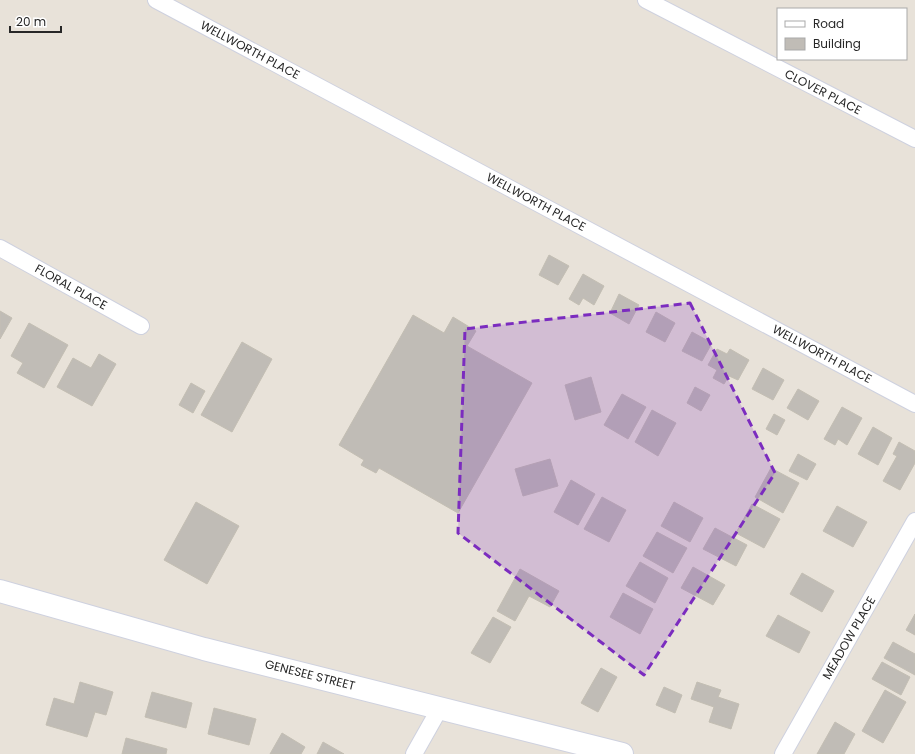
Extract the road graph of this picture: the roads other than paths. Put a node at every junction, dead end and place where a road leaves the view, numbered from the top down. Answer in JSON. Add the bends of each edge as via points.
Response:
{"nodes":[{"id":1,"x":156,"y":0,"type":"edge"},
{"id":2,"x":646,"y":0,"type":"edge"},
{"id":3,"x":915,"y":139,"type":"edge"},
{"id":4,"x":0,"y":248,"type":"edge"},
{"id":5,"x":141,"y":326,"type":"dead end"},
{"id":6,"x":915,"y":404,"type":"edge"},
{"id":7,"x":915,"y":522,"type":"edge"},
{"id":8,"x":0,"y":591,"type":"edge"},
{"id":9,"x":440,"y":708,"type":"junction"},
{"id":10,"x":414,"y":754,"type":"edge"},
{"id":11,"x":622,"y":754,"type":"edge"},
{"id":12,"x":783,"y":754,"type":"edge"}],
"edges":[{"from":1,"to":6,"type":"street","name":"WELLWORTH PLACE"},
{"from":2,"to":3,"type":"street","name":"CLOVER PLACE"},
{"from":4,"to":5,"type":"street","name":"FLORAL PLACE"},
{"from":7,"to":12,"type":"street","name":"MEADOW PLACE"},
{"from":8,"to":9,"type":"main road","name":"GENESEE STREET","via":[[204,649]]},
{"from":9,"to":10,"type":"street"},
{"from":9,"to":11,"type":"main road","name":"GENESEE STREET"}]}
